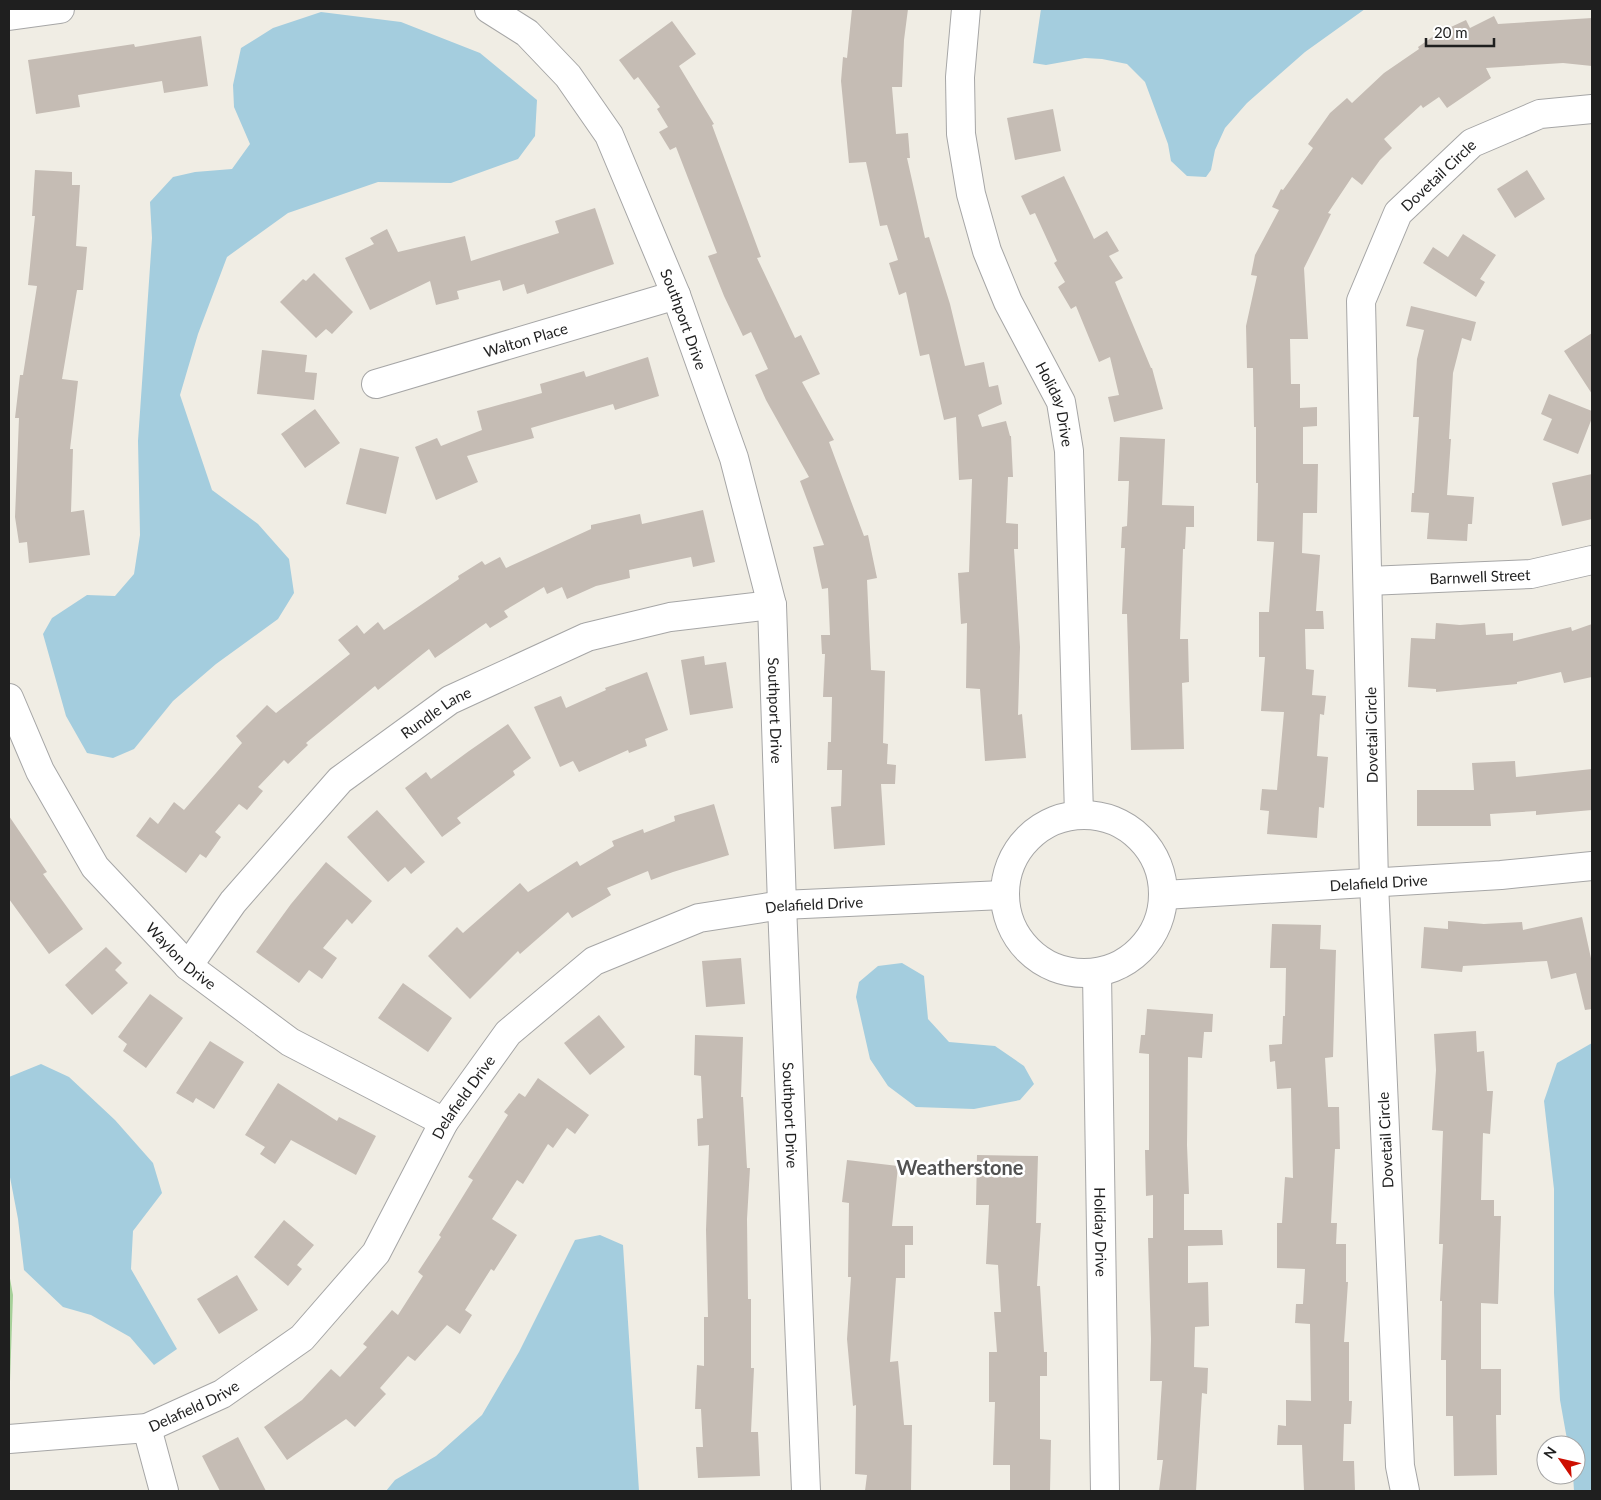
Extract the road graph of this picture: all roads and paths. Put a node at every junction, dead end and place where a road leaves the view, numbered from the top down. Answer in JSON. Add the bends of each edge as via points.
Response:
{"nodes":[{"id":1,"x":60,"y":9,"type":"edge"},
{"id":2,"x":489,"y":9,"type":"edge"},
{"id":3,"x":966,"y":9,"type":"edge"},
{"id":4,"x":9,"y":16,"type":"edge"},
{"id":5,"x":1592,"y":109,"type":"edge"},
{"id":6,"x":676,"y":295,"type":"junction"},
{"id":7,"x":376,"y":384,"type":"dead end"},
{"id":8,"x":1592,"y":560,"type":"edge"},
{"id":9,"x":1368,"y":580,"type":"junction"},
{"id":10,"x":772,"y":605,"type":"junction"},
{"id":11,"x":9,"y":698,"type":"edge"},
{"id":12,"x":1079,"y":814,"type":"junction"},
{"id":13,"x":1592,"y":866,"type":"edge"},
{"id":14,"x":1374,"y":883,"type":"junction"},
{"id":15,"x":1003,"y":895,"type":"junction"},
{"id":16,"x":1164,"y":895,"type":"junction"},
{"id":17,"x":782,"y":905,"type":"junction"},
{"id":18,"x":188,"y":966,"type":"junction"},
{"id":19,"x":1097,"y":973,"type":"junction"},
{"id":20,"x":444,"y":1122,"type":"junction"},
{"id":21,"x":147,"y":1428,"type":"junction"},
{"id":22,"x":9,"y":1439,"type":"edge"},
{"id":23,"x":164,"y":1491,"type":"edge"},
{"id":24,"x":806,"y":1491,"type":"edge"},
{"id":25,"x":1105,"y":1491,"type":"edge"},
{"id":26,"x":1406,"y":1491,"type":"edge"}],
"edges":[{"from":1,"to":4,"type":"street"},
{"from":2,"to":6,"type":"street","name":"Southport Drive","via":[[528,33],[568,76],[609,136]]},
{"from":3,"to":12,"type":"street","name":"Holiday Drive","via":[[960,77],[961,134],[971,194],[987,251],[1008,302],[1061,402],[1069,451]]},
{"from":5,"to":9,"type":"street","name":"Dovetail Circle","via":[[1540,114],[1472,143],[1398,214],[1361,301]]},
{"from":6,"to":7,"type":"street","name":"Walton Place"},
{"from":6,"to":10,"type":"street","name":"Southport Drive","via":[[734,458]]},
{"from":8,"to":9,"type":"street","name":"Barnwell Street","via":[[1532,574]]},
{"from":9,"to":14,"type":"street","name":"Dovetail Circle"},
{"from":10,"to":17,"type":"street","name":"Southport Drive"},
{"from":10,"to":18,"type":"street","name":"Rundle Lane","via":[[670,617],[587,637],[450,700],[340,780],[233,902]]},
{"from":11,"to":18,"type":"street","name":"Waylon Drive","via":[[40,771],[95,867]]},
{"from":12,"to":15,"type":"street","via":[[1054,820],[1031,835],[1009,868]]},
{"from":12,"to":16,"type":"street","via":[[1112,820],[1144,842],[1158,864]]},
{"from":13,"to":14,"type":"street","name":"Delafield Drive"},
{"from":14,"to":16,"type":"street","name":"Delafield Drive"},
{"from":14,"to":26,"type":"street","name":"Dovetail Circle","via":[[1400,1466]]},
{"from":15,"to":17,"type":"street","name":"Delafield Drive"},
{"from":15,"to":19,"type":"street","via":[[1011,927],[1027,951],[1057,970]]},
{"from":16,"to":19,"type":"street","via":[[1159,922],[1152,936],[1125,963]]},
{"from":17,"to":20,"type":"street","name":"Delafield Drive","via":[[699,918],[594,961],[508,1033]]},
{"from":17,"to":24,"type":"street","name":"Southport Drive"},
{"from":18,"to":20,"type":"street","name":"Waylon Drive","via":[[290,1042]]},
{"from":19,"to":25,"type":"street","name":"Holiday Drive"},
{"from":20,"to":21,"type":"street","name":"Delafield Drive","via":[[376,1253],[302,1338],[222,1394]]},
{"from":21,"to":22,"type":"street","name":"Delafield Drive"},
{"from":21,"to":23,"type":"street"}]}
